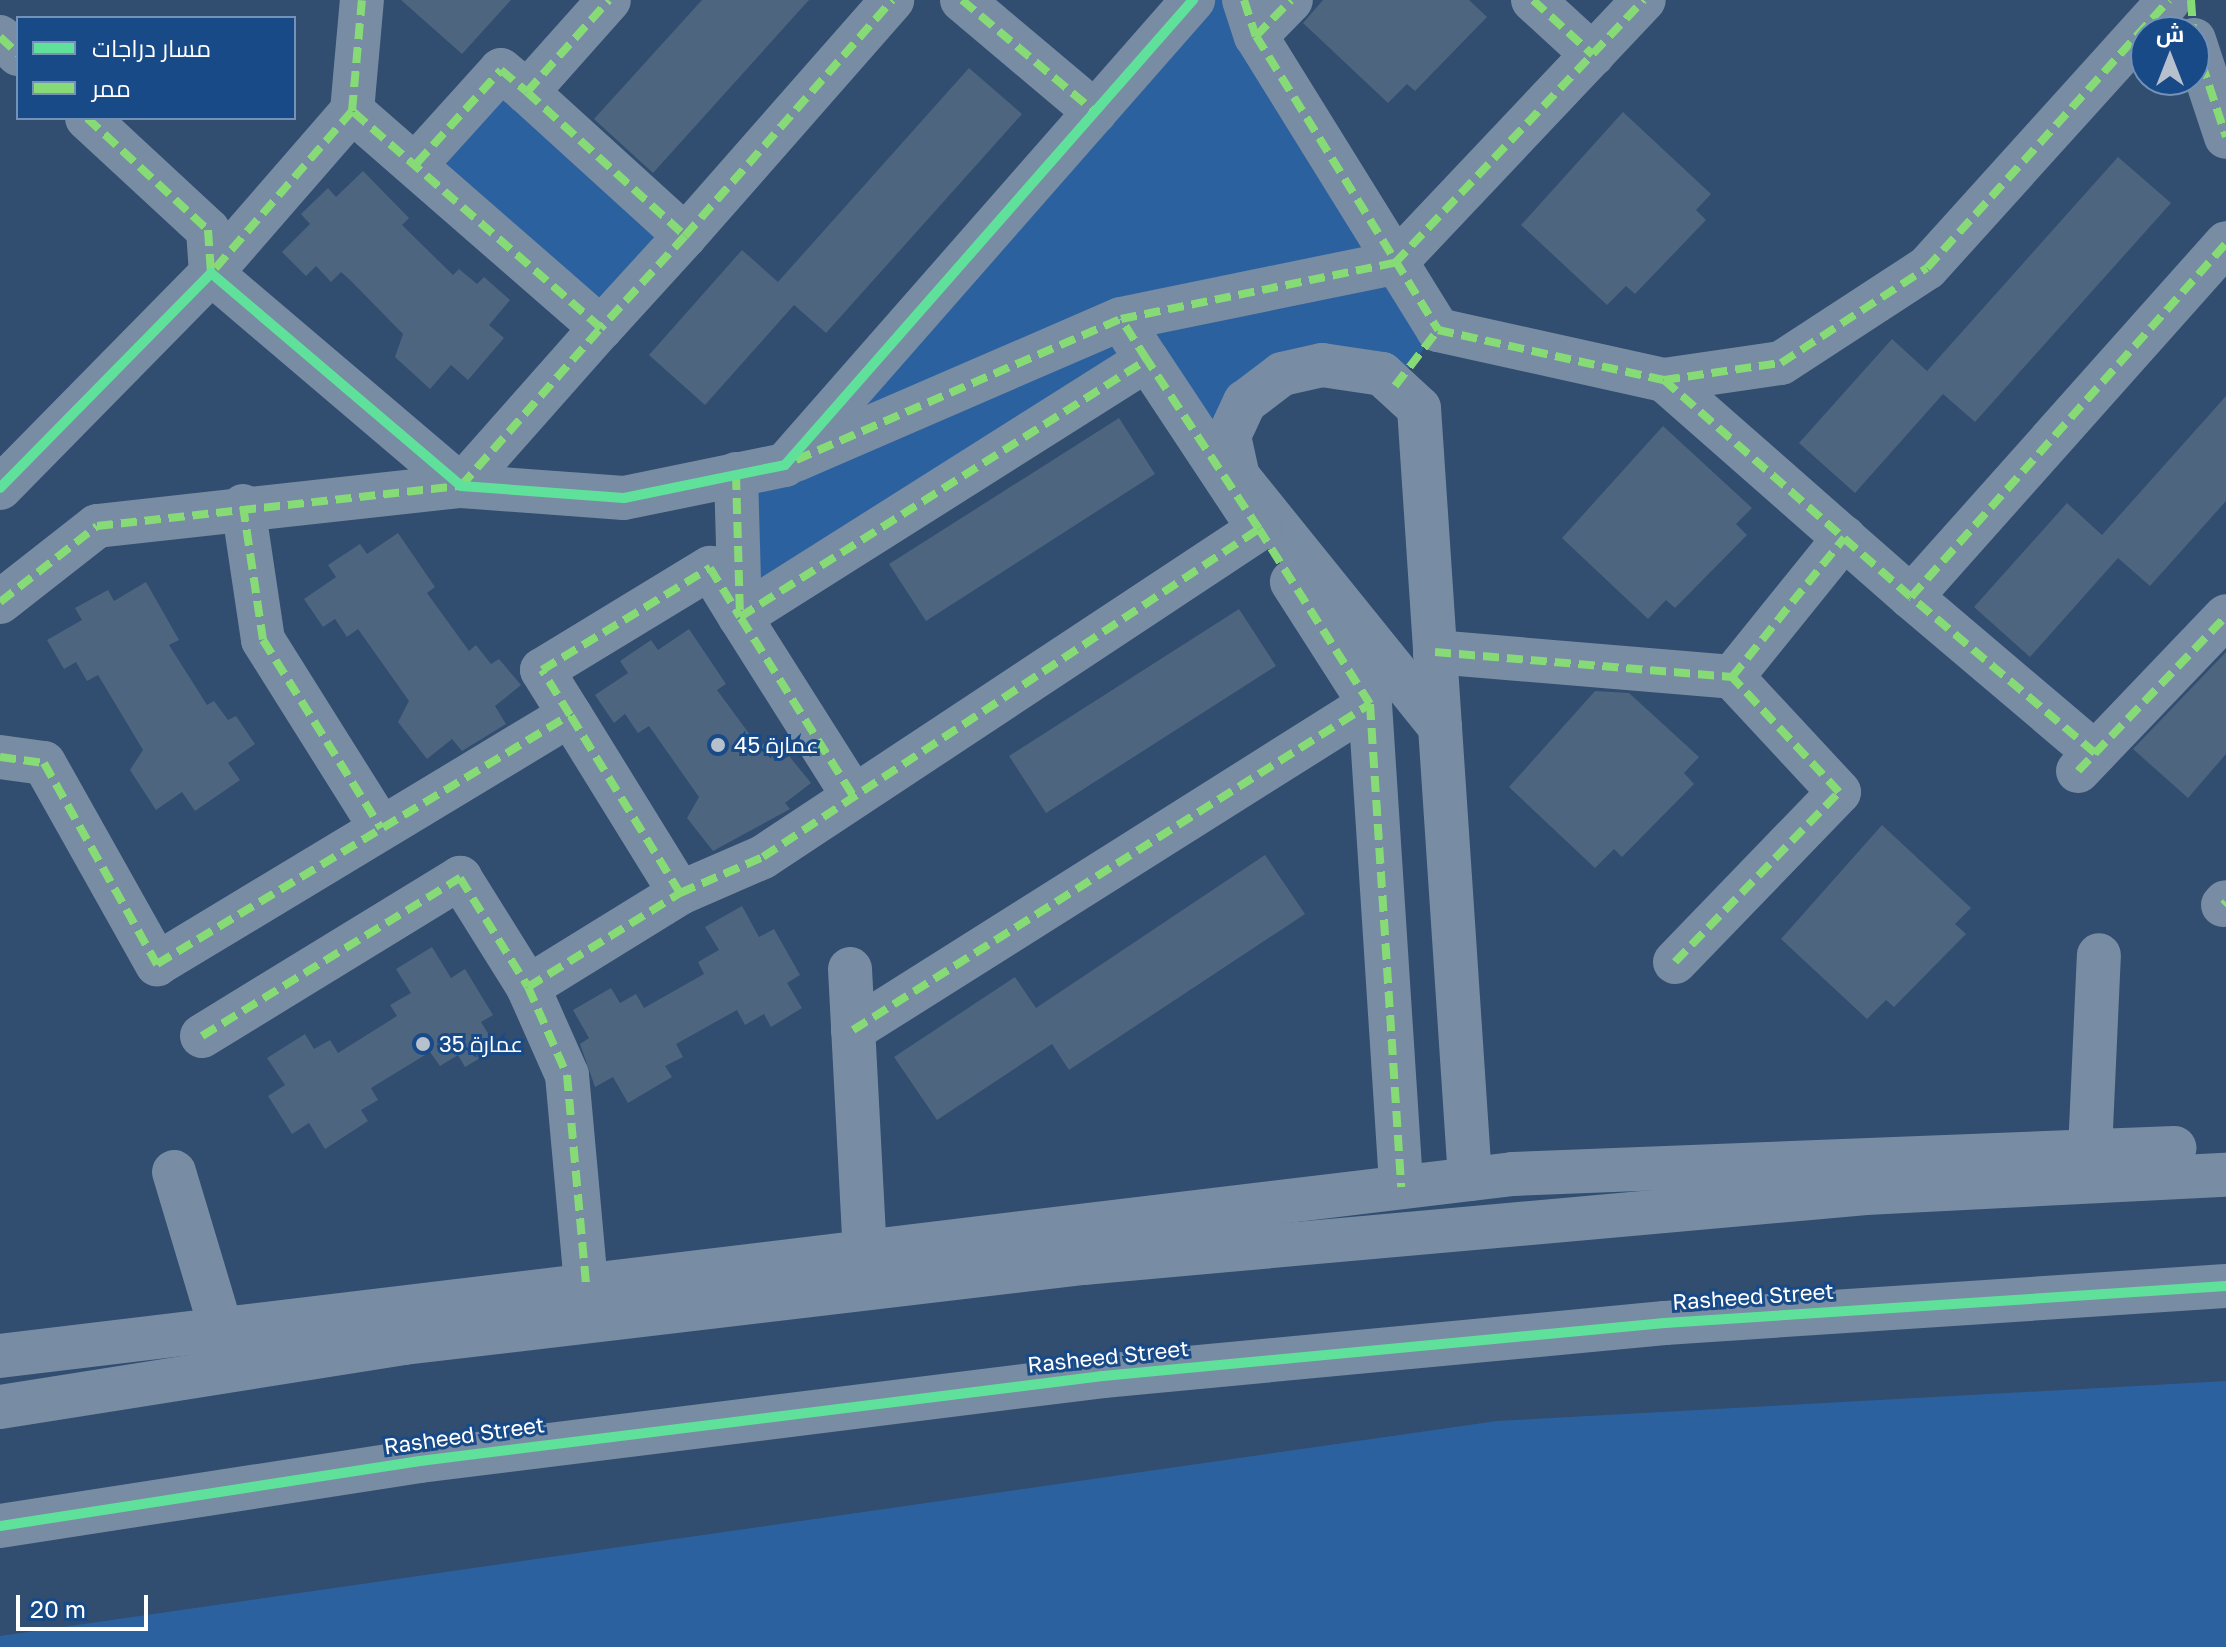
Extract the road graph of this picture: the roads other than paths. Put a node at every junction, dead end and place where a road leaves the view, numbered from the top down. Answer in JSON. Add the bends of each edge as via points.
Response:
{"nodes":[{"id":1,"x":362,"y":0,"type":"edge"},
{"id":2,"x":609,"y":0,"type":"edge"},
{"id":3,"x":892,"y":0,"type":"edge"},
{"id":4,"x":962,"y":0,"type":"edge"},
{"id":5,"x":1193,"y":0,"type":"edge"},
{"id":6,"x":1291,"y":0,"type":"edge"},
{"id":7,"x":1533,"y":0,"type":"edge"},
{"id":8,"x":1644,"y":0,"type":"edge"},
{"id":9,"x":2169,"y":0,"type":"edge"},
{"id":10,"x":1250,"y":18,"type":"edge"},
{"id":11,"x":0,"y":37,"type":"edge"},
{"id":12,"x":16,"y":52,"type":"edge"},
{"id":13,"x":1593,"y":55,"type":"junction"},
{"id":14,"x":2210,"y":88,"type":"edge"},
{"id":15,"x":527,"y":92,"type":"junction"},
{"id":16,"x":352,"y":111,"type":"junction"},
{"id":17,"x":1095,"y":112,"type":"junction"},
{"id":18,"x":89,"y":120,"type":"edge"},
{"id":19,"x":2226,"y":137,"type":"edge"},
{"id":20,"x":417,"y":163,"type":"junction"},
{"id":21,"x":685,"y":236,"type":"junction"},
{"id":22,"x":2226,"y":243,"type":"edge"},
{"id":23,"x":1395,"y":263,"type":"junction"},
{"id":24,"x":211,"y":273,"type":"junction"},
{"id":25,"x":1121,"y":319,"type":"junction"},
{"id":26,"x":601,"y":328,"type":"junction"},
{"id":27,"x":1438,"y":330,"type":"junction"},
{"id":28,"x":1147,"y":360,"type":"junction"},
{"id":29,"x":1664,"y":380,"type":"junction"},
{"id":30,"x":1395,"y":386,"type":"junction"},
{"id":31,"x":785,"y":465,"type":"junction"},
{"id":32,"x":736,"y":474,"type":"junction"},
{"id":33,"x":461,"y":486,"type":"junction"},
{"id":34,"x":0,"y":488,"type":"edge"},
{"id":35,"x":243,"y":506,"type":"junction"},
{"id":36,"x":1259,"y":529,"type":"junction"},
{"id":37,"x":1844,"y":538,"type":"junction"},
{"id":38,"x":1911,"y":597,"type":"junction"},
{"id":39,"x":0,"y":602,"type":"edge"},
{"id":40,"x":2226,"y":616,"type":"edge"},
{"id":41,"x":740,"y":617,"type":"junction"},
{"id":42,"x":1435,"y":652,"type":"junction"},
{"id":43,"x":1732,"y":677,"type":"junction"},
{"id":44,"x":1370,"y":704,"type":"junction"},
{"id":45,"x":570,"y":715,"type":"junction"},
{"id":46,"x":1440,"y":727,"type":"junction"},
{"id":47,"x":0,"y":757,"type":"edge"},
{"id":48,"x":852,"y":794,"type":"junction"},
{"id":49,"x":381,"y":828,"type":"junction"},
{"id":50,"x":680,"y":893,"type":"junction"},
{"id":51,"x":2099,"y":955,"type":"dead end"},
{"id":52,"x":1675,"y":962,"type":"dead end"},
{"id":53,"x":850,"y":969,"type":"dead end"},
{"id":54,"x":528,"y":987,"type":"junction"},
{"id":55,"x":853,"y":1030,"type":"junction"},
{"id":56,"x":202,"y":1036,"type":"dead end"},
{"id":57,"x":2226,"y":1146,"type":"edge"},
{"id":58,"x":2090,"y":1151,"type":"junction"},
{"id":59,"x":174,"y":1172,"type":"dead end"},
{"id":60,"x":2226,"y":1175,"type":"edge"},
{"id":61,"x":1470,"y":1179,"type":"junction"},
{"id":62,"x":1401,"y":1187,"type":"junction"},
{"id":63,"x":865,"y":1251,"type":"junction"},
{"id":64,"x":586,"y":1285,"type":"junction"},
{"id":65,"x":2226,"y":1286,"type":"edge"},
{"id":66,"x":221,"y":1329,"type":"junction"},
{"id":67,"x":0,"y":1356,"type":"edge"},
{"id":68,"x":0,"y":1407,"type":"edge"},
{"id":69,"x":0,"y":1526,"type":"edge"}],
"edges":[{"from":1,"to":16,"type":"street"},
{"from":2,"to":15,"type":"street"},
{"from":3,"to":21,"type":"street"},
{"from":4,"to":17,"type":"street"},
{"from":5,"to":17,"type":"street"},
{"from":6,"to":10,"type":"street"},
{"from":7,"to":13,"type":"street"},
{"from":8,"to":13,"type":"street"},
{"from":9,"to":29,"type":"street","via":[[1927,268],[1781,363]]},
{"from":10,"to":23,"type":"street"},
{"from":11,"to":12,"type":"street"},
{"from":13,"to":23,"type":"street"},
{"from":14,"to":19,"type":"street"},
{"from":15,"to":20,"type":"street","via":[[501,70]]},
{"from":15,"to":21,"type":"street"},
{"from":16,"to":20,"type":"street"},
{"from":16,"to":24,"type":"street"},
{"from":17,"to":31,"type":"street"},
{"from":18,"to":24,"type":"street","via":[[208,230]]},
{"from":20,"to":26,"type":"street"},
{"from":21,"to":26,"type":"street"},
{"from":22,"to":38,"type":"street"},
{"from":23,"to":25,"type":"street"},
{"from":23,"to":27,"type":"street"},
{"from":24,"to":33,"type":"street"},
{"from":24,"to":34,"type":"street"},
{"from":25,"to":28,"type":"street"},
{"from":25,"to":31,"type":"street"},
{"from":26,"to":33,"type":"street"},
{"from":27,"to":29,"type":"street"},
{"from":27,"to":30,"type":"street"},
{"from":28,"to":36,"type":"street"},
{"from":28,"to":41,"type":"street"},
{"from":29,"to":37,"type":"street"},
{"from":30,"to":42,"type":"street","via":[[1419,408]]},
{"from":30,"to":46,"type":"street","via":[[1382,374],[1322,365],[1282,374],[1245,402],[1229,436],[1238,477]]},
{"from":31,"to":32,"type":"street"},
{"from":32,"to":33,"type":"street","via":[[624,498]]},
{"from":32,"to":41,"type":"street"},
{"from":33,"to":35,"type":"street"},
{"from":35,"to":39,"type":"street","via":[[97,526]]},
{"from":35,"to":49,"type":"street","via":[[263,640]]},
{"from":36,"to":44,"type":"street"},
{"from":36,"to":48,"type":"street"},
{"from":37,"to":38,"type":"street"},
{"from":37,"to":43,"type":"street"},
{"from":38,"to":40,"type":"street","via":[[2087,762]]},
{"from":41,"to":45,"type":"street","via":[[710,568],[542,670]]},
{"from":41,"to":48,"type":"street"},
{"from":42,"to":43,"type":"street"},
{"from":42,"to":46,"type":"street"},
{"from":43,"to":52,"type":"street","via":[[1839,792]]},
{"from":44,"to":55,"type":"street"},
{"from":44,"to":62,"type":"street"},
{"from":45,"to":49,"type":"street"},
{"from":45,"to":50,"type":"street"},
{"from":46,"to":61,"type":"street"},
{"from":47,"to":49,"type":"street","via":[[44,763],[157,964]]},
{"from":48,"to":50,"type":"street","via":[[763,857]]},
{"from":50,"to":54,"type":"street"},
{"from":51,"to":58,"type":"street"},
{"from":53,"to":55,"type":"street"},
{"from":54,"to":56,"type":"street","via":[[460,878]]},
{"from":54,"to":64,"type":"street","via":[[567,1075]]},
{"from":55,"to":63,"type":"street"},
{"from":57,"to":58,"type":"street"},
{"from":58,"to":61,"type":"street"},
{"from":59,"to":66,"type":"street"},
{"from":60,"to":68,"type":"street","via":[[1866,1193],[1067,1265],[404,1343]]},
{"from":61,"to":62,"type":"street"},
{"from":62,"to":63,"type":"street"},
{"from":63,"to":64,"type":"street"},
{"from":64,"to":66,"type":"street"},
{"from":65,"to":69,"type":"street","name":"Rasheed Street","via":[[1665,1323],[1103,1376],[420,1461]]},
{"from":66,"to":67,"type":"street"}]}
